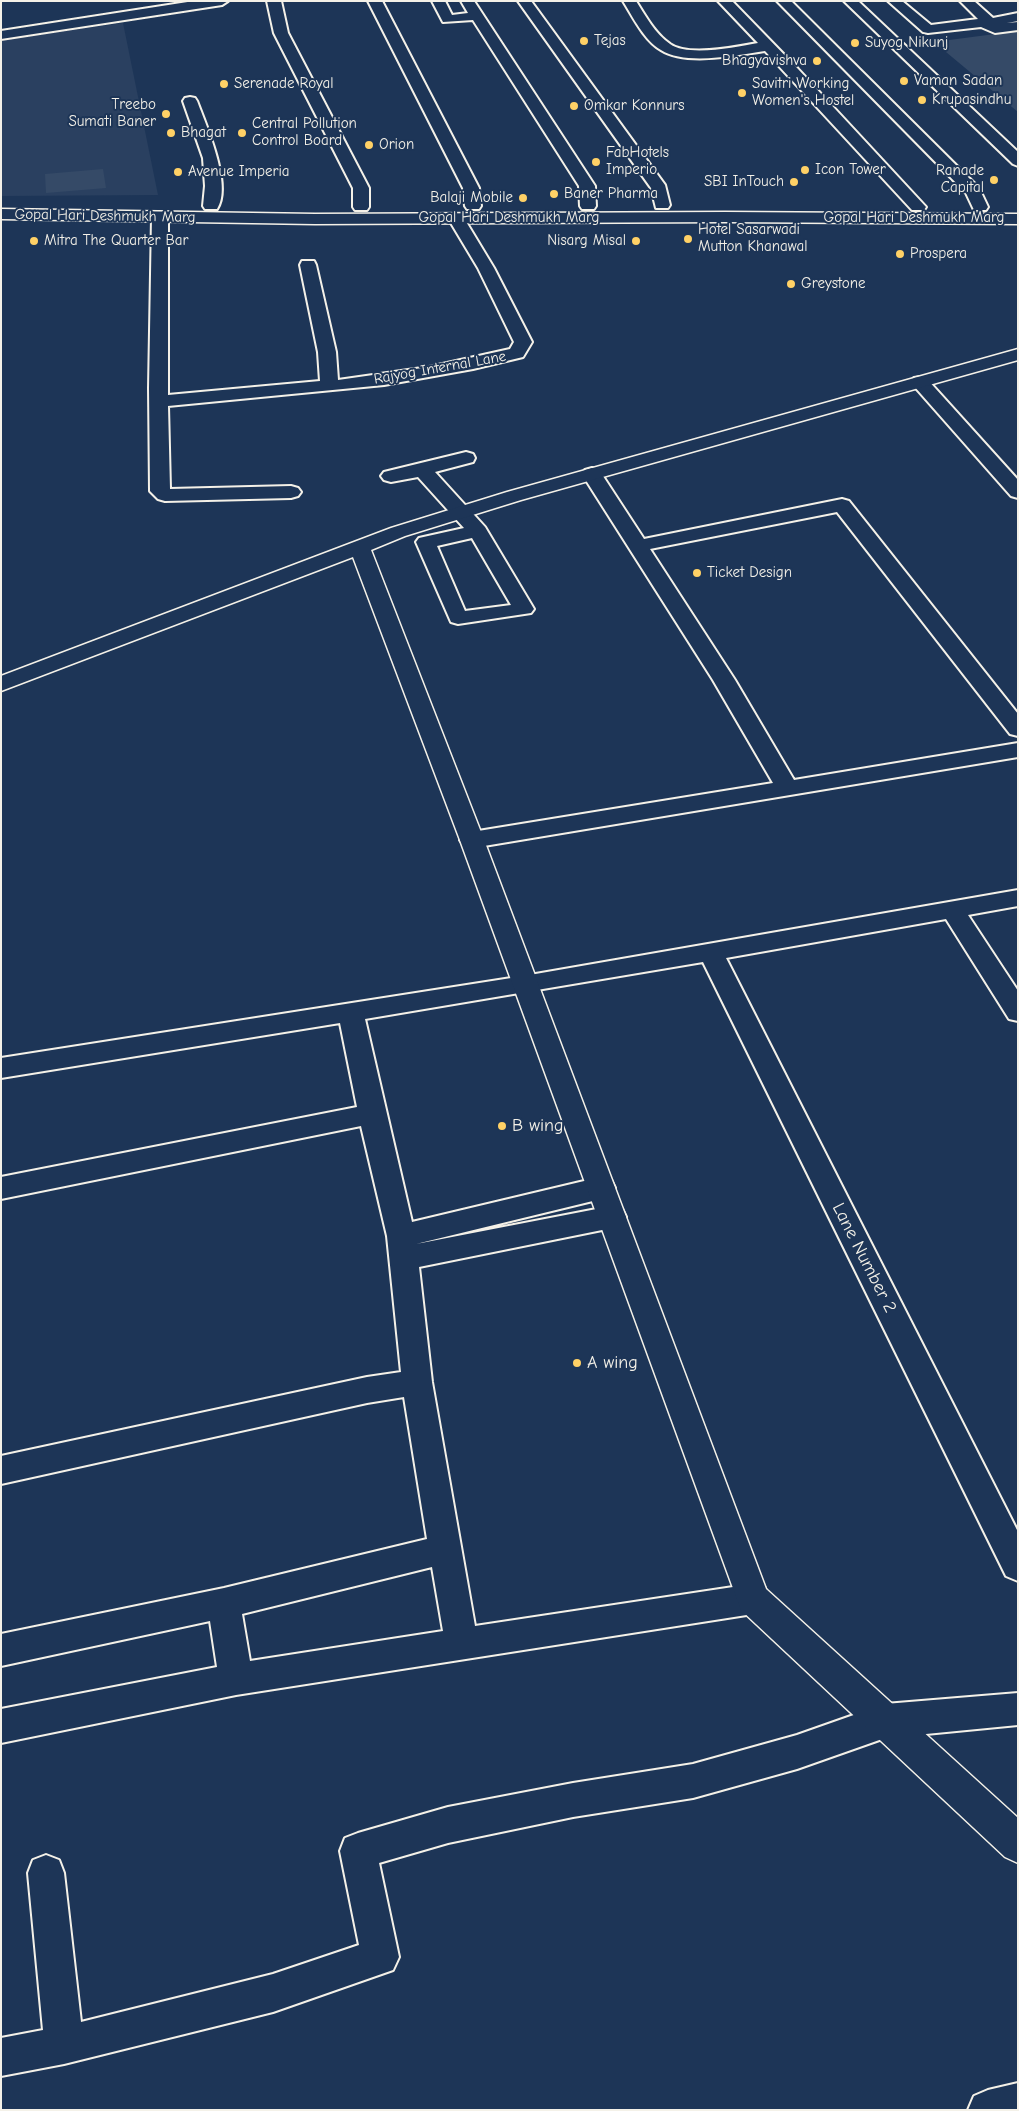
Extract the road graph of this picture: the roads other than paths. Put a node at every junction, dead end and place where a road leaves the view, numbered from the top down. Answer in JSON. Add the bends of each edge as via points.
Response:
{"nodes":[{"id":1,"x":222,"y":1,"type":"edge"},
{"id":2,"x":274,"y":1,"type":"edge"},
{"id":3,"x":375,"y":1,"type":"edge"},
{"id":4,"x":438,"y":1,"type":"edge"},
{"id":5,"x":467,"y":1,"type":"edge"},
{"id":6,"x":524,"y":1,"type":"edge"},
{"id":7,"x":628,"y":1,"type":"edge"},
{"id":8,"x":724,"y":1,"type":"edge"},
{"id":9,"x":782,"y":1,"type":"edge"},
{"id":10,"x":850,"y":1,"type":"edge"},
{"id":11,"x":894,"y":1,"type":"edge"},
{"id":12,"x":966,"y":1,"type":"edge"},
{"id":13,"x":476,"y":16,"type":"junction"},
{"id":14,"x":1018,"y":17,"type":"edge"},
{"id":15,"x":990,"y":22,"type":"junction"},
{"id":16,"x":1018,"y":26,"type":"edge"},
{"id":17,"x":1,"y":35,"type":"edge"},
{"id":18,"x":768,"y":46,"type":"junction"},
{"id":19,"x":190,"y":101,"type":"dead end"},
{"id":20,"x":1018,"y":161,"type":"edge"},
{"id":21,"x":1,"y":202,"type":"edge"},
{"id":22,"x":211,"y":206,"type":"junction"},
{"id":23,"x":473,"y":206,"type":"junction"},
{"id":24,"x":588,"y":206,"type":"junction"},
{"id":25,"x":662,"y":206,"type":"junction"},
{"id":26,"x":361,"y":207,"type":"junction"},
{"id":27,"x":918,"y":207,"type":"junction"},
{"id":28,"x":980,"y":207,"type":"junction"},
{"id":29,"x":1018,"y":207,"type":"edge"},
{"id":30,"x":1,"y":214,"type":"edge"},
{"id":31,"x":160,"y":217,"type":"junction"},
{"id":32,"x":456,"y":218,"type":"junction"},
{"id":33,"x":1018,"y":218,"type":"edge"},
{"id":34,"x":308,"y":265,"type":"dead end"},
{"id":35,"x":1018,"y":354,"type":"edge"},
{"id":36,"x":920,"y":382,"type":"junction"},
{"id":37,"x":329,"y":386,"type":"junction"},
{"id":38,"x":160,"y":401,"type":"junction"},
{"id":39,"x":466,"y":458,"type":"dead end"},
{"id":40,"x":422,"y":470,"type":"junction"},
{"id":41,"x":592,"y":474,"type":"junction"},
{"id":42,"x":391,"y":476,"type":"dead end"},
{"id":43,"x":291,"y":492,"type":"dead end"},
{"id":44,"x":1018,"y":492,"type":"edge"},
{"id":45,"x":460,"y":513,"type":"junction"},
{"id":46,"x":478,"y":531,"type":"junction"},
{"id":47,"x":638,"y":546,"type":"junction"},
{"id":48,"x":360,"y":548,"type":"junction"},
{"id":49,"x":1,"y":684,"type":"edge"},
{"id":50,"x":1018,"y":729,"type":"edge"},
{"id":51,"x":1018,"y":750,"type":"edge"},
{"id":52,"x":787,"y":788,"type":"junction"},
{"id":53,"x":472,"y":840,"type":"junction"},
{"id":54,"x":1018,"y":898,"type":"edge"},
{"id":55,"x":952,"y":909,"type":"junction"},
{"id":56,"x":710,"y":951,"type":"junction"},
{"id":57,"x":524,"y":985,"type":"junction"},
{"id":58,"x":1018,"y":1012,"type":"edge"},
{"id":59,"x":351,"y":1013,"type":"junction"},
{"id":60,"x":1,"y":1068,"type":"edge"},
{"id":61,"x":372,"y":1114,"type":"junction"},
{"id":62,"x":1,"y":1188,"type":"edge"},
{"id":63,"x":601,"y":1188,"type":"junction"},
{"id":64,"x":612,"y":1218,"type":"junction"},
{"id":65,"x":403,"y":1247,"type":"junction"},
{"id":66,"x":417,"y":1382,"type":"junction"},
{"id":67,"x":1,"y":1470,"type":"edge"},
{"id":68,"x":445,"y":1549,"type":"junction"},
{"id":69,"x":1018,"y":1566,"type":"edge"},
{"id":70,"x":753,"y":1599,"type":"junction"},
{"id":71,"x":224,"y":1603,"type":"junction"},
{"id":72,"x":462,"y":1644,"type":"junction"},
{"id":73,"x":1,"y":1650,"type":"edge"},
{"id":74,"x":236,"y":1679,"type":"junction"},
{"id":75,"x":1018,"y":1709,"type":"edge"},
{"id":76,"x":885,"y":1721,"type":"junction"},
{"id":77,"x":1,"y":1726,"type":"edge"},
{"id":78,"x":1018,"y":1844,"type":"edge"},
{"id":79,"x":46,"y":1873,"type":"dead end"},
{"id":80,"x":64,"y":2045,"type":"junction"},
{"id":81,"x":1,"y":2057,"type":"edge"},
{"id":82,"x":1018,"y":2102,"type":"edge"},
{"id":83,"x":988,"y":2110,"type":"edge"}],
"edges":[{"from":1,"to":17,"type":"street"},
{"from":2,"to":26,"type":"street","via":[[281,33],[361,188]]},
{"from":3,"to":23,"type":"street","via":[[471,188]]},
{"from":4,"to":13,"type":"street","via":[[448,19]]},
{"from":5,"to":13,"type":"street"},
{"from":6,"to":25,"type":"street","via":[[659,188]]},
{"from":7,"to":18,"type":"street","via":[[665,48],[679,53],[701,54]]},
{"from":8,"to":18,"type":"street"},
{"from":9,"to":28,"type":"street","via":[[973,191]]},
{"from":10,"to":20,"type":"street"},
{"from":11,"to":15,"type":"street","via":[[928,29]]},
{"from":12,"to":15,"type":"street"},
{"from":13,"to":24,"type":"street","via":[[587,186]]},
{"from":14,"to":15,"type":"street"},
{"from":15,"to":16,"type":"street","via":[[986,26],[995,29]]},
{"from":18,"to":27,"type":"street"},
{"from":19,"to":22,"type":"street","via":[[211,158]]},
{"from":21,"to":22,"type":"street","name":"Gopal Hari Deshmukh Marg"},
{"from":22,"to":26,"type":"street","name":"Gopal Hari Deshmukh Marg"},
{"from":23,"to":24,"type":"street","name":"Gopal Hari Deshmukh Marg"},
{"from":23,"to":26,"type":"street","name":"Gopal Hari Deshmukh Marg"},
{"from":24,"to":25,"type":"street","name":"Gopal Hari Deshmukh Marg"},
{"from":25,"to":27,"type":"street","name":"Gopal Hari Deshmukh Marg"},
{"from":27,"to":28,"type":"street","name":"Gopal Hari Deshmukh Marg"},
{"from":28,"to":29,"type":"street","name":"Gopal Hari Deshmukh Marg"},
{"from":30,"to":31,"type":"street","name":"Gopal Hari Deshmukh Marg"},
{"from":31,"to":32,"type":"street","name":"Gopal Hari Deshmukh Marg"},
{"from":31,"to":38,"type":"street","via":[[157,375]]},
{"from":32,"to":33,"type":"street","name":"Gopal Hari Deshmukh Marg"},
{"from":32,"to":37,"type":"street","name":"Rajyog Internal Lane","via":[[486,268],[523,342],[517,353],[414,375]]},
{"from":34,"to":37,"type":"street","via":[[326,352]]},
{"from":35,"to":36,"type":"street"},
{"from":36,"to":41,"type":"street"},
{"from":36,"to":44,"type":"street"},
{"from":37,"to":38,"type":"street","name":"Rajyog Internal Lane"},
{"from":38,"to":43,"type":"street","via":[[160,491],[165,496]]},
{"from":39,"to":40,"type":"street"},
{"from":40,"to":42,"type":"street"},
{"from":40,"to":45,"type":"street"},
{"from":41,"to":45,"type":"street"},
{"from":41,"to":47,"type":"street"},
{"from":45,"to":46,"type":"street"},
{"from":45,"to":48,"type":"street","via":[[398,532]]},
{"from":46,"to":46,"type":"street","via":[[497,562],[524,609],[458,618],[426,542]]},
{"from":47,"to":50,"type":"street","via":[[842,505]]},
{"from":47,"to":52,"type":"street","via":[[724,680]]},
{"from":48,"to":49,"type":"street"},
{"from":48,"to":53,"type":"street"},
{"from":51,"to":52,"type":"street"},
{"from":52,"to":53,"type":"street"},
{"from":53,"to":57,"type":"street"},
{"from":54,"to":55,"type":"street"},
{"from":55,"to":56,"type":"street"},
{"from":55,"to":58,"type":"street"},
{"from":56,"to":57,"type":"street"},
{"from":56,"to":69,"type":"street","name":"Lane Number 2"},
{"from":57,"to":59,"type":"street"},
{"from":57,"to":63,"type":"street"},
{"from":59,"to":60,"type":"street"},
{"from":59,"to":61,"type":"street"},
{"from":61,"to":62,"type":"street"},
{"from":61,"to":65,"type":"street"},
{"from":63,"to":64,"type":"street"},
{"from":63,"to":65,"type":"street"},
{"from":64,"to":65,"type":"street"},
{"from":64,"to":70,"type":"street"},
{"from":65,"to":66,"type":"street"},
{"from":66,"to":67,"type":"street","via":[[367,1390]]},
{"from":66,"to":68,"type":"street"},
{"from":68,"to":71,"type":"street"},
{"from":68,"to":72,"type":"street"},
{"from":70,"to":72,"type":"street"},
{"from":70,"to":76,"type":"street"},
{"from":71,"to":73,"type":"street"},
{"from":71,"to":74,"type":"street"},
{"from":72,"to":74,"type":"street"},
{"from":74,"to":77,"type":"street"},
{"from":75,"to":76,"type":"street"},
{"from":76,"to":78,"type":"street"},
{"from":76,"to":80,"type":"street","via":[[797,1752],[693,1781],[458,1823],[358,1851],[380,1957],[272,1993]]},
{"from":79,"to":80,"type":"street"},
{"from":80,"to":81,"type":"street"},
{"from":82,"to":83,"type":"street"}]}
